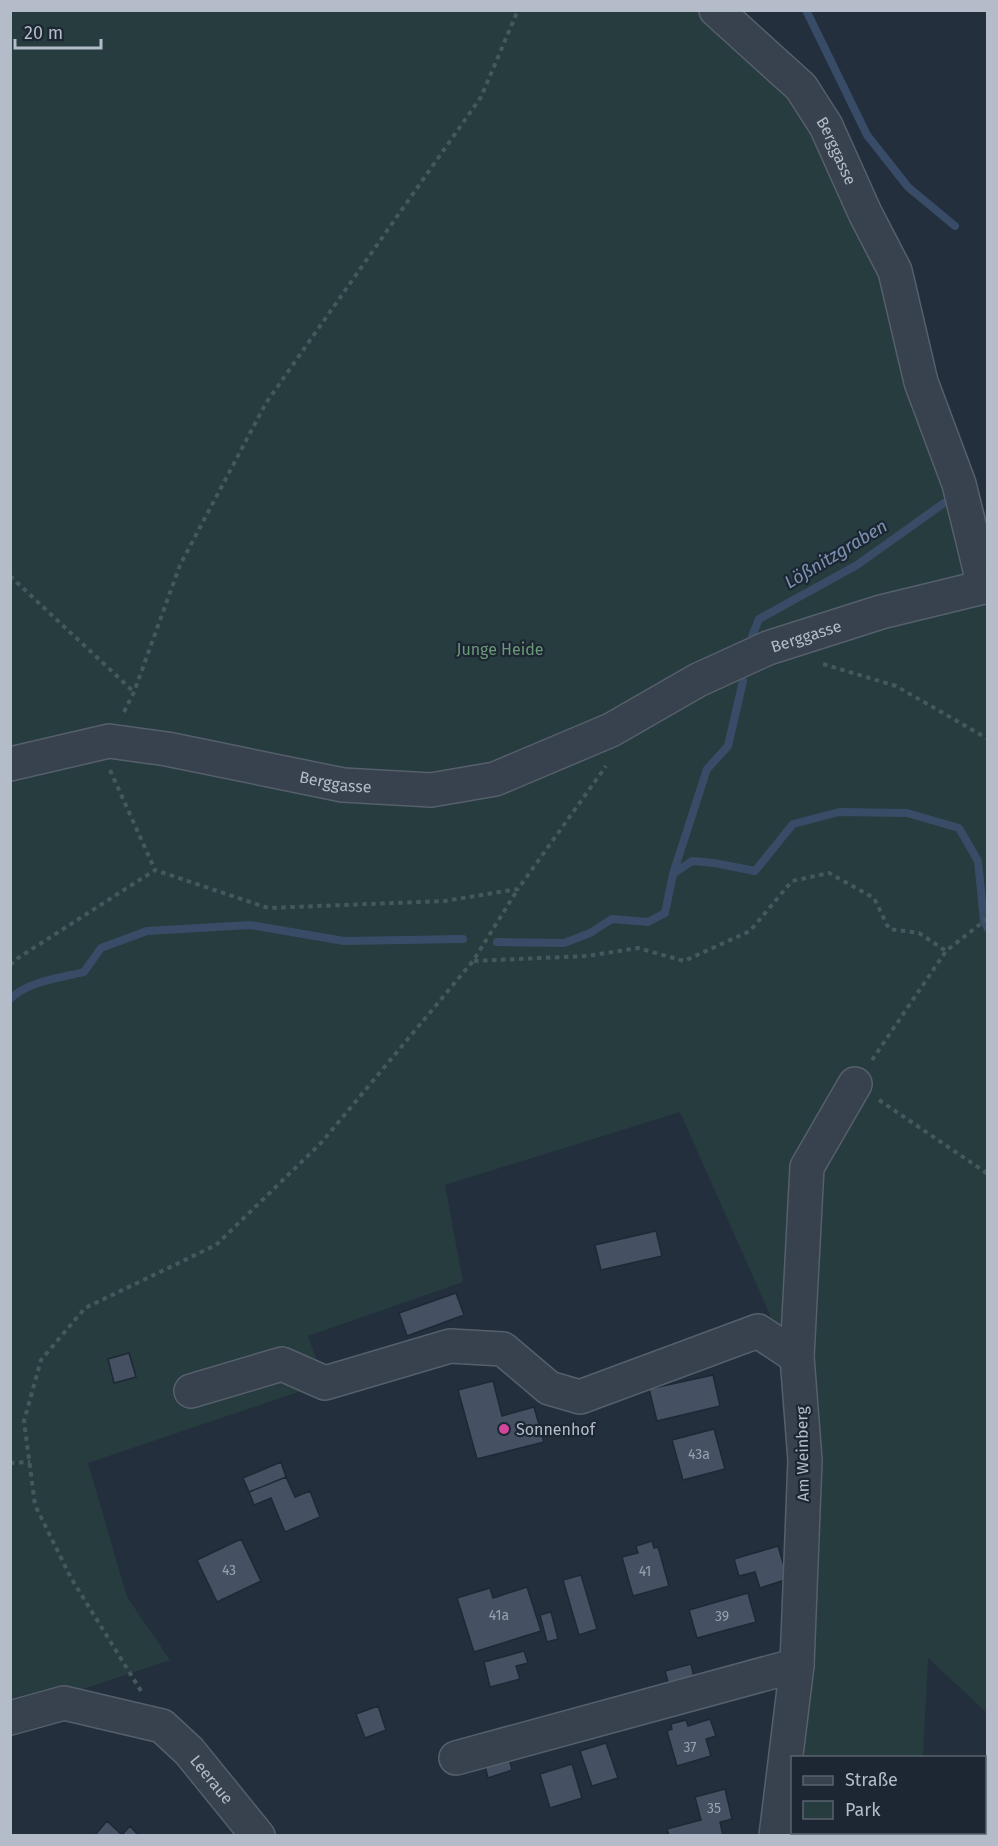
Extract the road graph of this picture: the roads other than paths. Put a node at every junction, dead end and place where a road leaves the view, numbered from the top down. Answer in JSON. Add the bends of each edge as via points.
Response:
{"nodes":[{"id":1,"x":716,"y":10,"type":"edge"},
{"id":2,"x":986,"y":586,"type":"edge"},
{"id":3,"x":10,"y":764,"type":"edge"},
{"id":4,"x":855,"y":1084,"type":"road end"},
{"id":5,"x":797,"y":1357,"type":"junction"},
{"id":6,"x":191,"y":1391,"type":"dead end"},
{"id":7,"x":796,"y":1665,"type":"junction"},
{"id":8,"x":10,"y":1718,"type":"edge"},
{"id":9,"x":456,"y":1758,"type":"dead end"},
{"id":10,"x":258,"y":1836,"type":"edge"},
{"id":11,"x":776,"y":1836,"type":"edge"}],
"edges":[{"from":1,"to":2,"type":"street","name":"Berggasse","via":[[801,87],[826,126],[895,271],[921,382],[959,484]]},
{"from":2,"to":3,"type":"street","name":"Berggasse","via":[[881,612],[768,648],[698,680],[611,730],[495,779],[431,790],[343,785],[109,741]]},
{"from":4,"to":5,"type":"street","name":"Am Weinberg","via":[[807,1167]]},
{"from":5,"to":6,"type":"street","via":[[758,1331],[580,1397],[549,1388],[503,1349],[450,1346],[325,1383],[282,1364]]},
{"from":5,"to":7,"type":"street","name":"Am Weinberg","via":[[805,1460]]},
{"from":7,"to":9,"type":"street"},
{"from":7,"to":11,"type":"street","name":"Am Weinberg"},
{"from":8,"to":10,"type":"street","name":"Leeraue","via":[[64,1703],[162,1726],[189,1751]]}]}
